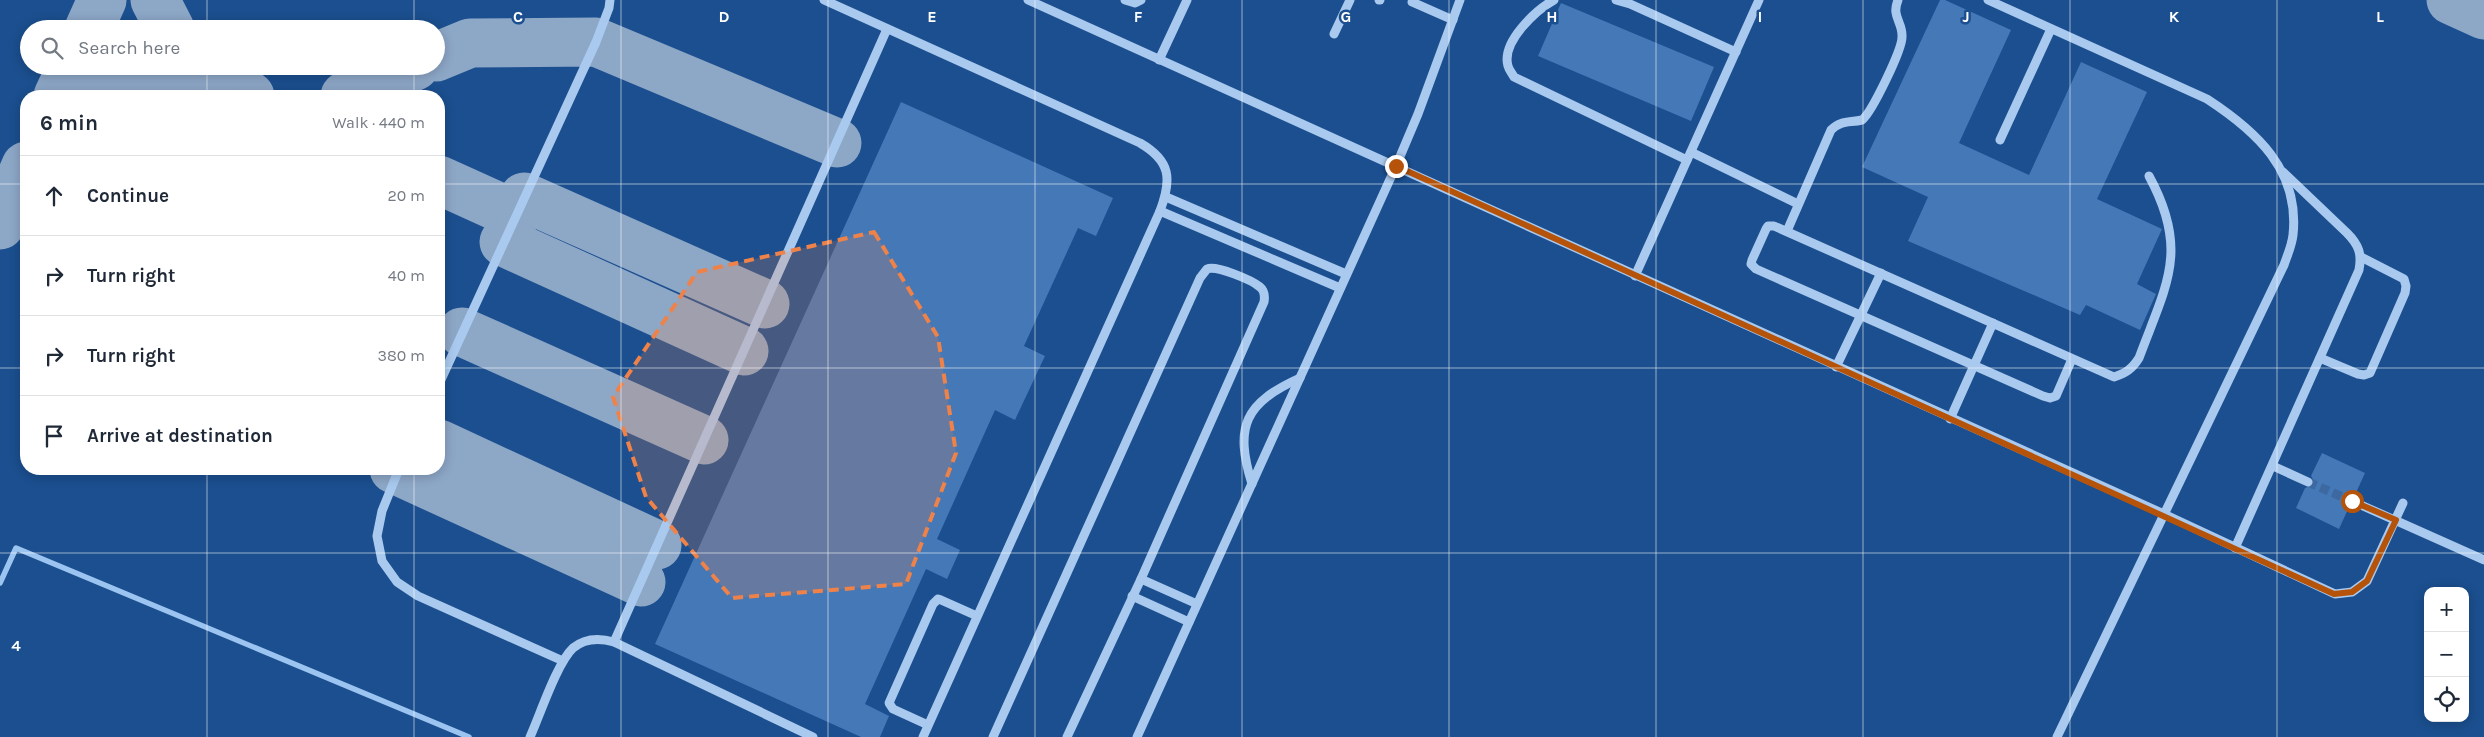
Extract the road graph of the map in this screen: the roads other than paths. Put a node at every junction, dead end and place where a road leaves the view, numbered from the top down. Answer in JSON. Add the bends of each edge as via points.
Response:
{"nodes":[{"id":1,"x":610,"y":0,"type":"edge"},
{"id":2,"x":824,"y":0,"type":"edge"},
{"id":3,"x":1028,"y":0,"type":"edge"},
{"id":4,"x":1125,"y":0,"type":"edge"},
{"id":5,"x":1141,"y":0,"type":"edge"},
{"id":6,"x":1187,"y":0,"type":"edge"},
{"id":7,"x":1350,"y":0,"type":"edge"},
{"id":8,"x":1460,"y":0,"type":"edge"},
{"id":9,"x":1554,"y":0,"type":"edge"},
{"id":10,"x":1616,"y":0,"type":"edge"},
{"id":11,"x":1759,"y":0,"type":"edge"},
{"id":12,"x":1898,"y":0,"type":"edge"},
{"id":13,"x":1988,"y":0,"type":"edge"},
{"id":14,"x":1412,"y":2,"type":"dead end"},
{"id":15,"x":1043,"y":3,"type":"edge"},
{"id":16,"x":1453,"y":20,"type":"junction"},
{"id":17,"x":887,"y":29,"type":"junction"},
{"id":18,"x":2051,"y":29,"type":"junction"},
{"id":19,"x":1334,"y":34,"type":"dead end"},
{"id":20,"x":1736,"y":52,"type":"junction"},
{"id":21,"x":1159,"y":60,"type":"junction"},
{"id":22,"x":2000,"y":140,"type":"dead end"},
{"id":23,"x":1689,"y":156,"type":"junction"},
{"id":24,"x":1396,"y":166,"type":"junction"},
{"id":25,"x":2281,"y":169,"type":"junction"},
{"id":26,"x":2149,"y":176,"type":"dead end"},
{"id":27,"x":1166,"y":197,"type":"junction"},
{"id":28,"x":1798,"y":204,"type":"junction"},
{"id":29,"x":1160,"y":211,"type":"junction"},
{"id":30,"x":1787,"y":231,"type":"junction"},
{"id":31,"x":2361,"y":257,"type":"junction"},
{"id":32,"x":1881,"y":273,"type":"junction"},
{"id":33,"x":1346,"y":274,"type":"junction"},
{"id":34,"x":1635,"y":276,"type":"junction"},
{"id":35,"x":1340,"y":288,"type":"junction"},
{"id":36,"x":1861,"y":315,"type":"junction"},
{"id":37,"x":1993,"y":323,"type":"junction"},
{"id":38,"x":2320,"y":358,"type":"junction"},
{"id":39,"x":2072,"y":359,"type":"junction"},
{"id":40,"x":1974,"y":366,"type":"junction"},
{"id":41,"x":1836,"y":367,"type":"junction"},
{"id":42,"x":445,"y":371,"type":"edge"},
{"id":43,"x":1300,"y":378,"type":"junction"},
{"id":44,"x":1950,"y":418,"type":"junction"},
{"id":45,"x":2273,"y":466,"type":"junction"},
{"id":46,"x":397,"y":475,"type":"edge"},
{"id":47,"x":2308,"y":482,"type":"tunnel mouth"},
{"id":48,"x":1252,"y":484,"type":"junction"},
{"id":49,"x":2352,"y":501,"type":"tunnel mouth"},
{"id":50,"x":2404,"y":503,"type":"dead end"},
{"id":51,"x":2166,"y":515,"type":"junction"},
{"id":52,"x":2396,"y":520,"type":"junction"},
{"id":53,"x":2235,"y":548,"type":"junction"},
{"id":54,"x":2484,"y":560,"type":"edge"},
{"id":55,"x":1140,"y":579,"type":"junction"},
{"id":56,"x":1132,"y":596,"type":"junction"},
{"id":57,"x":1197,"y":604,"type":"junction"},
{"id":58,"x":977,"y":616,"type":"junction"},
{"id":59,"x":1189,"y":622,"type":"junction"},
{"id":60,"x":614,"y":642,"type":"junction"},
{"id":61,"x":564,"y":661,"type":"junction"},
{"id":62,"x":928,"y":725,"type":"junction"},
{"id":63,"x":530,"y":737,"type":"edge"},
{"id":64,"x":813,"y":737,"type":"edge"},
{"id":65,"x":923,"y":737,"type":"edge"},
{"id":66,"x":993,"y":737,"type":"edge"},
{"id":67,"x":1067,"y":737,"type":"edge"},
{"id":68,"x":1137,"y":737,"type":"edge"},
{"id":69,"x":2057,"y":737,"type":"edge"}],
"edges":[{"from":1,"to":42,"type":"lane","via":[[596,42]]},
{"from":2,"to":17,"type":"lane"},
{"from":3,"to":15,"type":"lane"},
{"from":4,"to":5,"type":"lane","via":[[1135,3]]},
{"from":6,"to":21,"type":"lane"},
{"from":7,"to":19,"type":"lane"},
{"from":8,"to":16,"type":"lane"},
{"from":9,"to":23,"type":"lane","via":[[1527,21],[1508,52],[1508,66],[1514,77]]},
{"from":10,"to":20,"type":"lane"},
{"from":11,"to":20,"type":"lane"},
{"from":12,"to":28,"type":"lane","via":[[1895,12],[1902,38],[1873,107],[1862,120],[1846,121],[1830,130]]},
{"from":13,"to":18,"type":"lane"},
{"from":14,"to":16,"type":"lane"},
{"from":15,"to":21,"type":"lane"},
{"from":16,"to":24,"type":"lane"},
{"from":17,"to":27,"type":"lane","via":[[1154,151],[1164,164],[1169,181]]},
{"from":17,"to":60,"type":"lane"},
{"from":18,"to":22,"type":"lane"},
{"from":18,"to":25,"type":"lane","via":[[2207,99],[2239,120],[2264,144]]},
{"from":20,"to":23,"type":"lane"},
{"from":21,"to":24,"type":"lane"},
{"from":23,"to":28,"type":"lane"},
{"from":23,"to":34,"type":"lane"},
{"from":24,"to":33,"type":"lane"},
{"from":24,"to":34,"type":"lane"},
{"from":25,"to":31,"type":"lane","via":[[2357,243]]},
{"from":25,"to":51,"type":"lane","via":[[2292,202],[2293,236],[2284,265]]},
{"from":26,"to":39,"type":"lane","via":[[2163,201],[2171,229],[2172,258],[2166,285],[2138,358],[2133,367],[2114,377]]},
{"from":27,"to":29,"type":"lane"},
{"from":27,"to":33,"type":"lane"},
{"from":28,"to":30,"type":"lane"},
{"from":29,"to":35,"type":"lane"},
{"from":29,"to":58,"type":"lane"},
{"from":30,"to":32,"type":"lane"},
{"from":30,"to":36,"type":"lane","via":[[1768,226],[1752,260],[1753,267]]},
{"from":31,"to":38,"type":"lane","via":[[2359,270]]},
{"from":31,"to":38,"type":"lane","via":[[2404,279],[2405,292],[2370,373],[2364,376]]},
{"from":32,"to":36,"type":"lane"},
{"from":32,"to":37,"type":"lane"},
{"from":33,"to":35,"type":"lane"},
{"from":34,"to":41,"type":"lane"},
{"from":35,"to":43,"type":"lane"},
{"from":36,"to":40,"type":"lane"},
{"from":36,"to":41,"type":"lane"},
{"from":37,"to":39,"type":"lane"},
{"from":37,"to":40,"type":"lane"},
{"from":38,"to":45,"type":"lane"},
{"from":39,"to":40,"type":"lane","via":[[2060,390],[2050,398]]},
{"from":40,"to":44,"type":"lane"},
{"from":41,"to":44,"type":"lane"},
{"from":43,"to":48,"type":"lane"},
{"from":43,"to":48,"type":"lane","via":[[1268,394],[1248,419],[1243,450]]},
{"from":44,"to":51,"type":"lane"},
{"from":45,"to":47,"type":"lane"},
{"from":45,"to":53,"type":"lane"},
{"from":46,"to":61,"type":"lane","via":[[382,511],[377,536],[382,561],[397,582],[418,596]]},
{"from":48,"to":57,"type":"lane"},
{"from":49,"to":52,"type":"lane"},
{"from":50,"to":52,"type":"lane"},
{"from":51,"to":53,"type":"lane"},
{"from":51,"to":69,"type":"lane"},
{"from":52,"to":53,"type":"lane","via":[[2367,581],[2352,592],[2334,594]]},
{"from":52,"to":54,"type":"lane"},
{"from":55,"to":56,"type":"lane"},
{"from":55,"to":57,"type":"lane"},
{"from":55,"to":66,"type":"lane","via":[[1264,302],[1260,286],[1218,268],[1207,269],[1200,278]]},
{"from":56,"to":59,"type":"lane"},
{"from":56,"to":67,"type":"lane"},
{"from":57,"to":59,"type":"lane"},
{"from":58,"to":62,"type":"lane"},
{"from":58,"to":62,"type":"lane","via":[[941,600],[933,604],[889,703],[893,709]]},
{"from":59,"to":68,"type":"lane"},
{"from":60,"to":61,"type":"lane","via":[[600,638],[586,641],[574,648]]},
{"from":60,"to":64,"type":"lane"},
{"from":61,"to":63,"type":"lane"},
{"from":62,"to":65,"type":"lane"}]}
